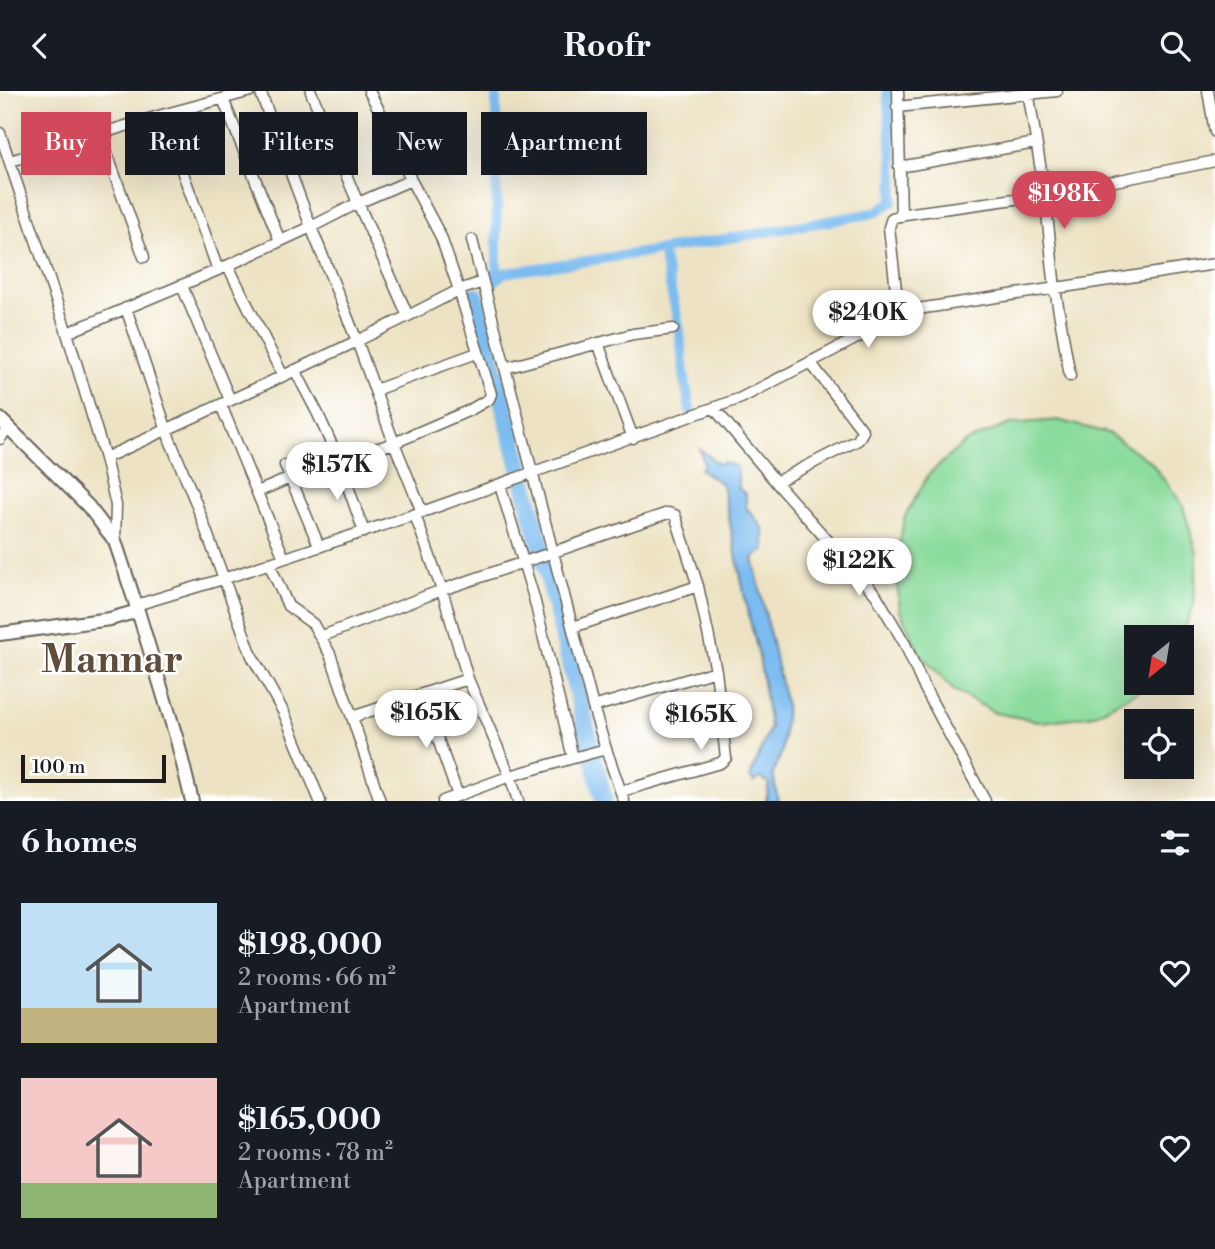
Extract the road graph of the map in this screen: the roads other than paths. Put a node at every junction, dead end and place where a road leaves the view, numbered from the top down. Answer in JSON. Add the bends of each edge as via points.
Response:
{"nodes":[{"id":1,"x":251,"y":91,"type":"edge"},
{"id":2,"x":260,"y":91,"type":"edge"},
{"id":3,"x":369,"y":91,"type":"edge"},
{"id":4,"x":898,"y":91,"type":"edge"},
{"id":5,"x":1057,"y":91,"type":"edge"},
{"id":6,"x":1208,"y":91,"type":"edge"},
{"id":7,"x":312,"y":92,"type":"edge"},
{"id":8,"x":1028,"y":92,"type":"edge"},
{"id":9,"x":223,"y":99,"type":"junction"},
{"id":10,"x":897,"y":107,"type":"junction"},
{"id":11,"x":173,"y":112,"type":"edge"},
{"id":12,"x":1215,"y":132,"type":"edge"},
{"id":13,"x":0,"y":133,"type":"edge"},
{"id":14,"x":1036,"y":143,"type":"junction"},
{"id":15,"x":21,"y":158,"type":"edge"},
{"id":16,"x":10,"y":161,"type":"junction"},
{"id":17,"x":1215,"y":161,"type":"edge"},
{"id":18,"x":111,"y":165,"type":"edge"},
{"id":19,"x":899,"y":166,"type":"junction"},
{"id":20,"x":186,"y":175,"type":"edge"},
{"id":21,"x":411,"y":180,"type":"junction"},
{"id":22,"x":1045,"y":195,"type":"junction"},
{"id":23,"x":358,"y":203,"type":"junction"},
{"id":24,"x":901,"y":216,"type":"junction"},
{"id":25,"x":311,"y":227,"type":"junction"},
{"id":26,"x":472,"y":240,"type":"dead end"},
{"id":27,"x":281,"y":241,"type":"junction"},
{"id":28,"x":144,"y":257,"type":"dead end"},
{"id":29,"x":1215,"y":264,"type":"edge"},
{"id":30,"x":223,"y":268,"type":"junction"},
{"id":31,"x":483,"y":282,"type":"junction"},
{"id":32,"x":182,"y":286,"type":"junction"},
{"id":33,"x":1055,"y":289,"type":"junction"},
{"id":34,"x":459,"y":290,"type":"junction"},
{"id":35,"x":126,"y":309,"type":"junction"},
{"id":36,"x":408,"y":316,"type":"junction"},
{"id":37,"x":898,"y":317,"type":"junction"},
{"id":38,"x":673,"y":329,"type":"dead end"},
{"id":39,"x":67,"y":333,"type":"junction"},
{"id":40,"x":357,"y":341,"type":"junction"},
{"id":41,"x":598,"y":343,"type":"junction"},
{"id":42,"x":477,"y":353,"type":"junction"},
{"id":43,"x":810,"y":362,"type":"junction"},
{"id":44,"x":505,"y":368,"type":"junction"},
{"id":45,"x":295,"y":370,"type":"junction"},
{"id":46,"x":283,"y":376,"type":"junction"},
{"id":47,"x":1070,"y":376,"type":"dead end"},
{"id":48,"x":375,"y":390,"type":"junction"},
{"id":49,"x":226,"y":403,"type":"junction"},
{"id":50,"x":714,"y":408,"type":"junction"},
{"id":51,"x":4,"y":423,"type":"edge"},
{"id":52,"x":168,"y":429,"type":"junction"},
{"id":53,"x":633,"y":438,"type":"junction"},
{"id":54,"x":0,"y":439,"type":"edge"},
{"id":55,"x":394,"y":443,"type":"junction"},
{"id":56,"x":105,"y":458,"type":"junction"},
{"id":57,"x":339,"y":461,"type":"junction"},
{"id":58,"x":285,"y":465,"type":"dead end"},
{"id":59,"x":532,"y":474,"type":"junction"},
{"id":60,"x":290,"y":478,"type":"junction"},
{"id":61,"x":776,"y":482,"type":"junction"},
{"id":62,"x":500,"y":485,"type":"junction"},
{"id":63,"x":257,"y":492,"type":"junction"},
{"id":64,"x":418,"y":514,"type":"junction"},
{"id":65,"x":364,"y":532,"type":"junction"},
{"id":66,"x":115,"y":541,"type":"junction"},
{"id":67,"x":319,"y":546,"type":"junction"},
{"id":68,"x":553,"y":553,"type":"junction"},
{"id":69,"x":284,"y":558,"type":"junction"},
{"id":70,"x":523,"y":561,"type":"junction"},
{"id":71,"x":269,"y":563,"type":"junction"},
{"id":72,"x":223,"y":579,"type":"junction"},
{"id":73,"x":698,"y":586,"type":"junction"},
{"id":74,"x":442,"y":590,"type":"junction"},
{"id":75,"x":137,"y":608,"type":"junction"},
{"id":76,"x":573,"y":627,"type":"junction"},
{"id":77,"x":0,"y":634,"type":"edge"},
{"id":78,"x":320,"y":637,"type":"junction"},
{"id":79,"x":716,"y":671,"type":"junction"},
{"id":80,"x":468,"y":678,"type":"junction"},
{"id":81,"x":422,"y":694,"type":"junction"},
{"id":82,"x":593,"y":707,"type":"junction"},
{"id":83,"x":352,"y":717,"type":"junction"},
{"id":84,"x":606,"y":749,"type":"junction"},
{"id":85,"x":573,"y":758,"type":"junction"},
{"id":86,"x":510,"y":776,"type":"junction"},
{"id":87,"x":458,"y":796,"type":"junction"},
{"id":88,"x":623,"y":796,"type":"edge"},
{"id":89,"x":192,"y":801,"type":"edge"},
{"id":90,"x":320,"y":801,"type":"edge"},
{"id":91,"x":380,"y":801,"type":"edge"},
{"id":92,"x":443,"y":801,"type":"edge"},
{"id":93,"x":518,"y":801,"type":"edge"},
{"id":94,"x":985,"y":801,"type":"edge"}],
"edges":[{"from":1,"to":9,"type":"street"},
{"from":2,"to":25,"type":"street"},
{"from":3,"to":21,"type":"street"},
{"from":4,"to":10,"type":"street"},
{"from":5,"to":8,"type":"street"},
{"from":6,"to":12,"type":"street"},
{"from":7,"to":23,"type":"street"},
{"from":8,"to":10,"type":"street"},
{"from":8,"to":14,"type":"street"},
{"from":9,"to":11,"type":"street"},
{"from":9,"to":27,"type":"street"},
{"from":10,"to":19,"type":"street"},
{"from":13,"to":16,"type":"street"},
{"from":14,"to":19,"type":"street"},
{"from":14,"to":22,"type":"street"},
{"from":15,"to":16,"type":"street"},
{"from":16,"to":39,"type":"street"},
{"from":17,"to":22,"type":"street"},
{"from":18,"to":28,"type":"street"},
{"from":19,"to":24,"type":"street"},
{"from":20,"to":30,"type":"street"},
{"from":21,"to":23,"type":"street"},
{"from":21,"to":34,"type":"street","via":[[441,237]]},
{"from":22,"to":24,"type":"street"},
{"from":22,"to":33,"type":"street"},
{"from":23,"to":25,"type":"street"},
{"from":23,"to":36,"type":"street"},
{"from":24,"to":37,"type":"street","via":[[892,218],[889,227]]},
{"from":25,"to":27,"type":"street"},
{"from":25,"to":40,"type":"street"},
{"from":26,"to":31,"type":"street"},
{"from":27,"to":30,"type":"street"},
{"from":29,"to":33,"type":"street"},
{"from":30,"to":32,"type":"street"},
{"from":30,"to":46,"type":"street"},
{"from":31,"to":34,"type":"street"},
{"from":31,"to":44,"type":"street"},
{"from":32,"to":35,"type":"street"},
{"from":32,"to":49,"type":"street"},
{"from":33,"to":37,"type":"street","via":[[911,310]]},
{"from":33,"to":47,"type":"street"},
{"from":34,"to":36,"type":"street"},
{"from":34,"to":42,"type":"street"},
{"from":35,"to":39,"type":"street"},
{"from":35,"to":52,"type":"street"},
{"from":36,"to":40,"type":"street"},
{"from":37,"to":43,"type":"street"},
{"from":38,"to":41,"type":"street"},
{"from":39,"to":56,"type":"street"},
{"from":40,"to":45,"type":"street"},
{"from":40,"to":48,"type":"street"},
{"from":41,"to":44,"type":"street"},
{"from":41,"to":53,"type":"street"},
{"from":42,"to":48,"type":"street"},
{"from":42,"to":55,"type":"street","via":[[489,399]]},
{"from":43,"to":50,"type":"street"},
{"from":43,"to":61,"type":"street","via":[[863,431],[858,440]]},
{"from":44,"to":59,"type":"street"},
{"from":45,"to":46,"type":"street"},
{"from":45,"to":57,"type":"street"},
{"from":46,"to":49,"type":"street"},
{"from":48,"to":55,"type":"street"},
{"from":49,"to":52,"type":"street"},
{"from":49,"to":63,"type":"street"},
{"from":50,"to":53,"type":"street"},
{"from":50,"to":61,"type":"street"},
{"from":51,"to":54,"type":"street"},
{"from":51,"to":66,"type":"street","via":[[88,506]]},
{"from":52,"to":56,"type":"street"},
{"from":52,"to":72,"type":"street"},
{"from":53,"to":59,"type":"street"},
{"from":55,"to":57,"type":"street"},
{"from":55,"to":64,"type":"street"},
{"from":56,"to":66,"type":"street","via":[[117,505]]},
{"from":57,"to":65,"type":"street"},
{"from":58,"to":60,"type":"street"},
{"from":59,"to":62,"type":"street"},
{"from":59,"to":68,"type":"street"},
{"from":60,"to":63,"type":"street"},
{"from":60,"to":67,"type":"street"},
{"from":61,"to":94,"type":"street","via":[[876,596]]},
{"from":62,"to":64,"type":"street"},
{"from":62,"to":70,"type":"street"},
{"from":63,"to":69,"type":"street"},
{"from":64,"to":65,"type":"street"},
{"from":64,"to":74,"type":"street"},
{"from":65,"to":67,"type":"street"},
{"from":66,"to":75,"type":"street"},
{"from":67,"to":69,"type":"street"},
{"from":68,"to":70,"type":"street"},
{"from":68,"to":73,"type":"street","via":[[668,513],[675,515]]},
{"from":68,"to":76,"type":"street"},
{"from":69,"to":71,"type":"street"},
{"from":70,"to":74,"type":"street"},
{"from":70,"to":85,"type":"street"},
{"from":71,"to":72,"type":"street"},
{"from":71,"to":78,"type":"street","via":[[288,606],[313,624]]},
{"from":72,"to":75,"type":"street"},
{"from":72,"to":90,"type":"street","via":[[252,656],[284,713]]},
{"from":73,"to":76,"type":"street"},
{"from":73,"to":79,"type":"street"},
{"from":74,"to":78,"type":"street"},
{"from":74,"to":80,"type":"street"},
{"from":75,"to":77,"type":"street","via":[[110,619]]},
{"from":75,"to":89,"type":"street"},
{"from":76,"to":82,"type":"street"},
{"from":78,"to":83,"type":"street","via":[[331,654]]},
{"from":79,"to":82,"type":"street"},
{"from":79,"to":88,"type":"street","via":[[726,758]]},
{"from":80,"to":81,"type":"street"},
{"from":80,"to":86,"type":"street"},
{"from":81,"to":83,"type":"street"},
{"from":81,"to":87,"type":"street"},
{"from":82,"to":84,"type":"street"},
{"from":83,"to":91,"type":"street"},
{"from":84,"to":85,"type":"street"},
{"from":84,"to":88,"type":"street"},
{"from":85,"to":86,"type":"street"},
{"from":86,"to":87,"type":"street"},
{"from":86,"to":93,"type":"street"},
{"from":87,"to":92,"type":"street"}]}
